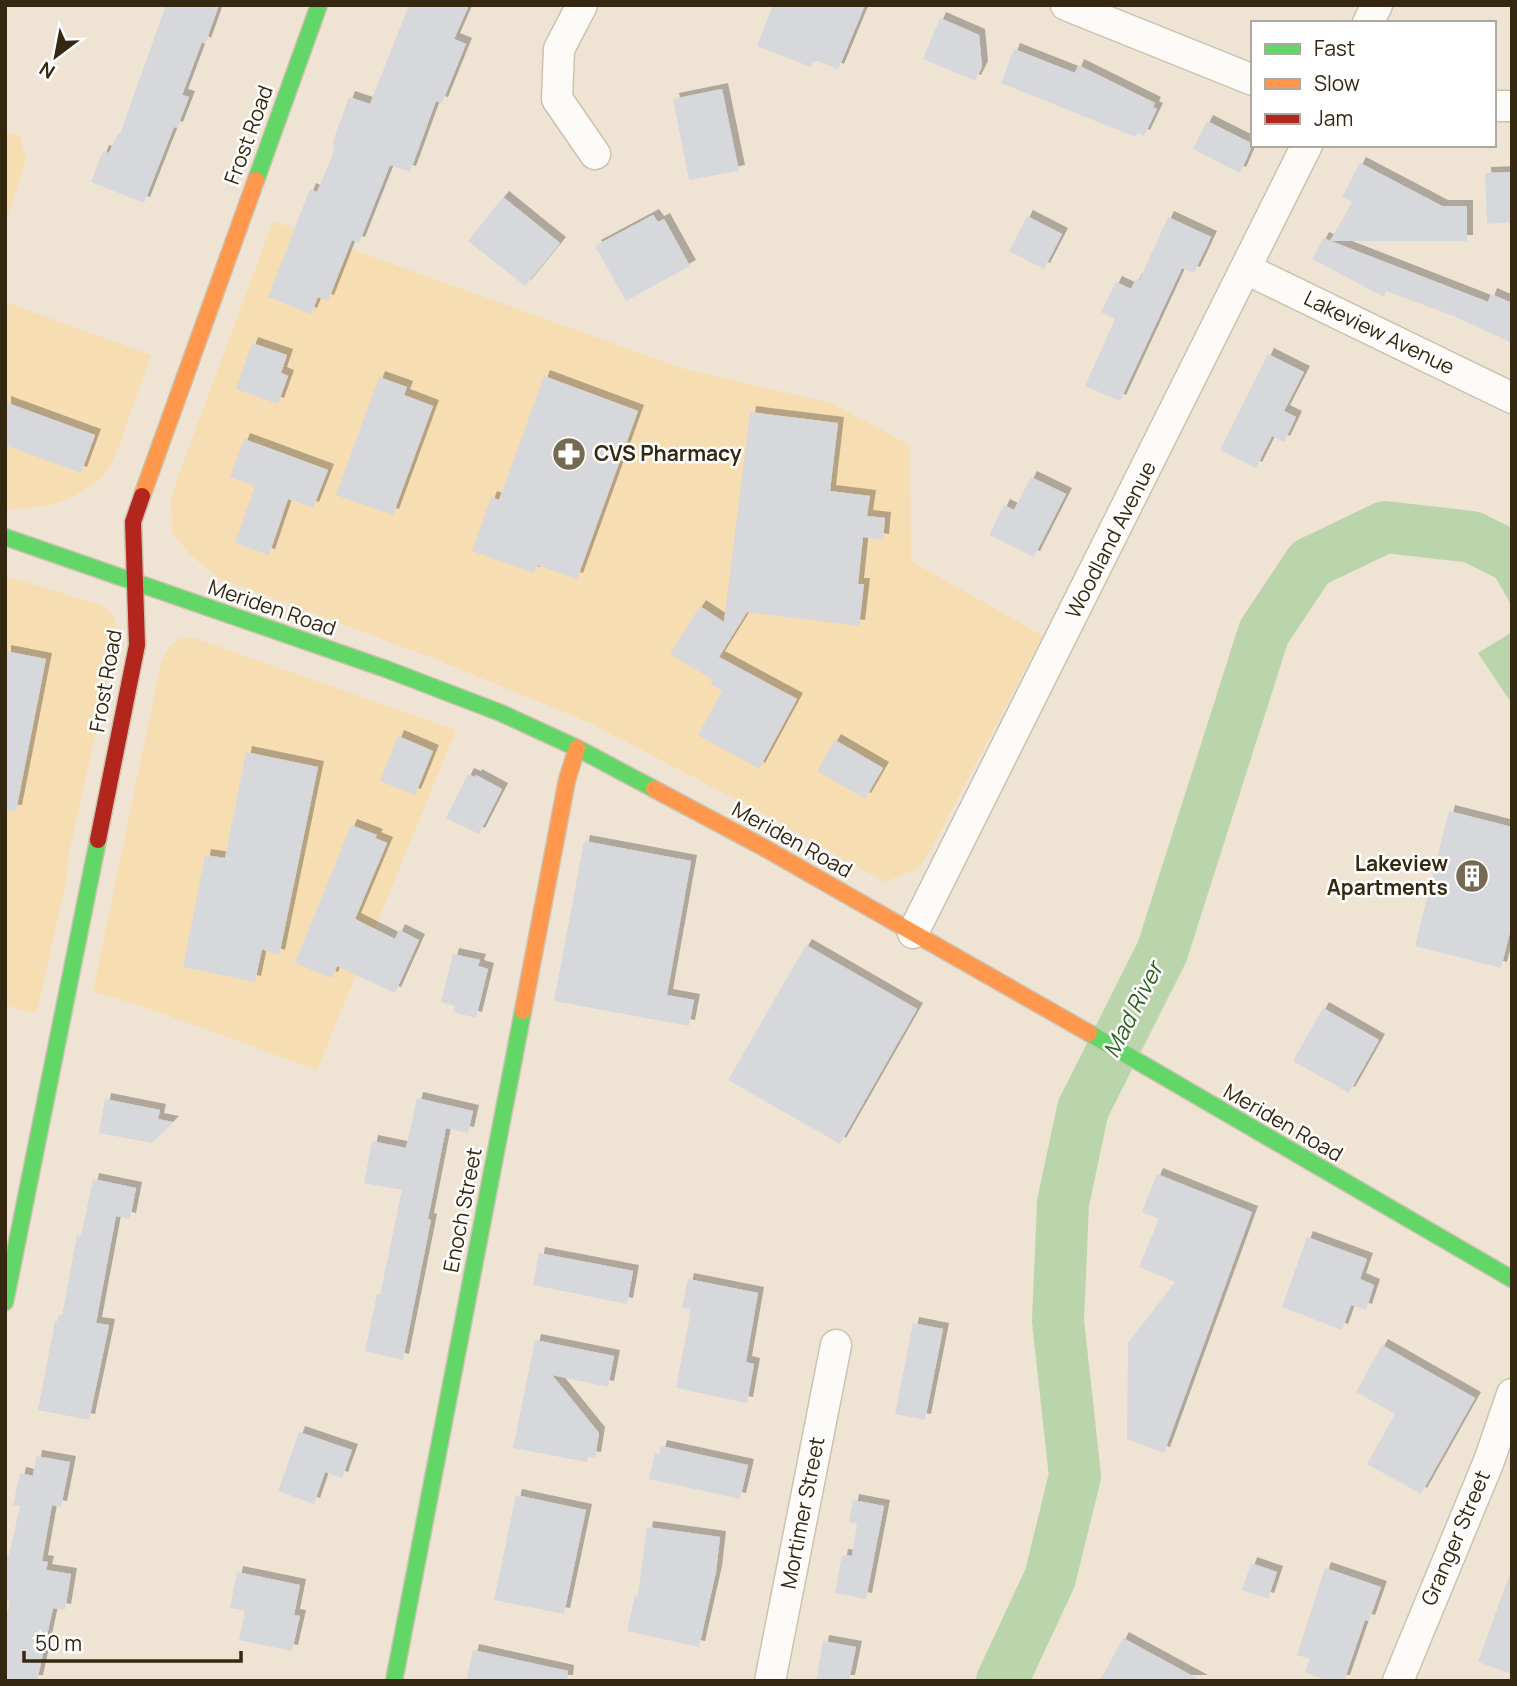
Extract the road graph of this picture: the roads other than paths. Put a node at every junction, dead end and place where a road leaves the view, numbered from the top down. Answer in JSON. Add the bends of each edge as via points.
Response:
{"nodes":[{"id":1,"x":319,"y":5,"type":"edge"},
{"id":2,"x":583,"y":5,"type":"edge"},
{"id":3,"x":1066,"y":5,"type":"edge"},
{"id":4,"x":1377,"y":5,"type":"edge"},
{"id":5,"x":1369,"y":21,"type":"edge"},
{"id":6,"x":1251,"y":79,"type":"edge"},
{"id":7,"x":1306,"y":147,"type":"edge"},
{"id":8,"x":595,"y":155,"type":"dead end"},
{"id":9,"x":1246,"y":269,"type":"junction"},
{"id":10,"x":1512,"y":398,"type":"edge"},
{"id":11,"x":5,"y":537,"type":"edge"},
{"id":12,"x":135,"y":582,"type":"junction"},
{"id":13,"x":577,"y":748,"type":"junction"},
{"id":14,"x":913,"y":933,"type":"junction"},
{"id":15,"x":11,"y":1241,"type":"edge"},
{"id":16,"x":1512,"y":1279,"type":"edge"},
{"id":17,"x":5,"y":1302,"type":"edge"},
{"id":18,"x":836,"y":1345,"type":"dead end"},
{"id":19,"x":1512,"y":1394,"type":"edge"},
{"id":20,"x":394,"y":1681,"type":"edge"},
{"id":21,"x":769,"y":1681,"type":"edge"},
{"id":22,"x":1398,"y":1681,"type":"edge"}],
"edges":[{"from":1,"to":12,"type":"main road","name":"Frost Road","via":[[136,510],[132,538]]},
{"from":2,"to":8,"type":"street","via":[[559,50],[557,99]]},
{"from":3,"to":6,"type":"street"},
{"from":4,"to":5,"type":"street"},
{"from":7,"to":9,"type":"street","name":"Woodland Avenue"},
{"from":9,"to":10,"type":"street","name":"Lakeview Avenue"},
{"from":9,"to":14,"type":"street","name":"Woodland Avenue"},
{"from":11,"to":12,"type":"main road","name":"Meriden Road"},
{"from":12,"to":13,"type":"main road","name":"Meriden Road","via":[[464,698]]},
{"from":12,"to":15,"type":"main road","name":"Frost Road","via":[[137,645]]},
{"from":13,"to":14,"type":"main road","name":"Meriden Road"},
{"from":13,"to":20,"type":"main road","name":"Enoch Street","via":[[567,780]]},
{"from":14,"to":16,"type":"main road","name":"Meriden Road"},
{"from":15,"to":17,"type":"main road","name":"Frost Road"},
{"from":18,"to":21,"type":"street","name":"Mortimer Street"},
{"from":19,"to":22,"type":"street","name":"Granger Street"}]}
